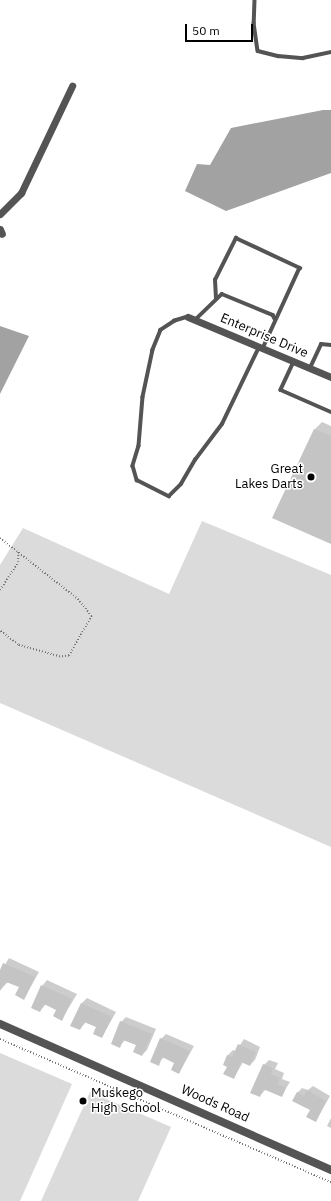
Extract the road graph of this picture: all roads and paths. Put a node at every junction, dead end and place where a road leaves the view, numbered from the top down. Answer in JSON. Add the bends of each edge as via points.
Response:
{"nodes":[{"id":1,"x":255,"y":0,"type":"edge"},
{"id":2,"x":331,"y":52,"type":"edge"},
{"id":3,"x":72,"y":86,"type":"dead end"},
{"id":4,"x":0,"y":214,"type":"edge"},
{"id":5,"x":216,"y":299,"type":"junction"},
{"id":6,"x":192,"y":318,"type":"junction"},
{"id":7,"x":275,"y":319,"type":"junction"},
{"id":8,"x":331,"y":345,"type":"edge"},
{"id":9,"x":261,"y":348,"type":"junction"},
{"id":10,"x":294,"y":362,"type":"junction"},
{"id":11,"x":310,"y":368,"type":"junction"},
{"id":12,"x":331,"y":378,"type":"edge"},
{"id":13,"x":331,"y":412,"type":"edge"},
{"id":14,"x":0,"y":538,"type":"edge"},
{"id":15,"x":18,"y":552,"type":"junction"},
{"id":16,"x":0,"y":590,"type":"edge"},
{"id":17,"x":0,"y":631,"type":"edge"},
{"id":18,"x":0,"y":1024,"type":"edge"},
{"id":19,"x":0,"y":1039,"type":"edge"},
{"id":20,"x":331,"y":1170,"type":"edge"},
{"id":21,"x":331,"y":1182,"type":"edge"}],
"edges":[{"from":1,"to":2,"type":"lane","via":[[254,23],[258,51],[303,58]]},
{"from":3,"to":4,"type":"street","via":[[21,193]]},
{"from":5,"to":6,"type":"lane"},
{"from":5,"to":7,"type":"lane","via":[[222,294],[227,295],[273,315]]},
{"from":5,"to":7,"type":"lane","via":[[215,280],[236,238],[300,268],[281,313]]},
{"from":6,"to":9,"type":"street","name":"Enterprise Drive"},
{"from":6,"to":9,"type":"lane","via":[[175,321],[161,330],[153,350],[144,397],[139,446],[133,466],[138,480],[169,496],[181,484],[222,424]]},
{"from":7,"to":9,"type":"lane"},
{"from":8,"to":11,"type":"lane","via":[[321,344]]},
{"from":9,"to":10,"type":"street","name":"Enterprise Drive"},
{"from":10,"to":11,"type":"street","name":"Enterprise Drive"},
{"from":10,"to":13,"type":"lane","via":[[281,390]]},
{"from":11,"to":12,"type":"street","name":"Enterprise Drive"},
{"from":14,"to":15,"type":"path"},
{"from":15,"to":16,"type":"path","via":[[18,562]]},
{"from":15,"to":17,"type":"path","via":[[22,558],[78,599],[92,616],[69,656],[60,657],[18,645]]},
{"from":18,"to":20,"type":"street","name":"Woods Road"},
{"from":19,"to":21,"type":"path"}]}
